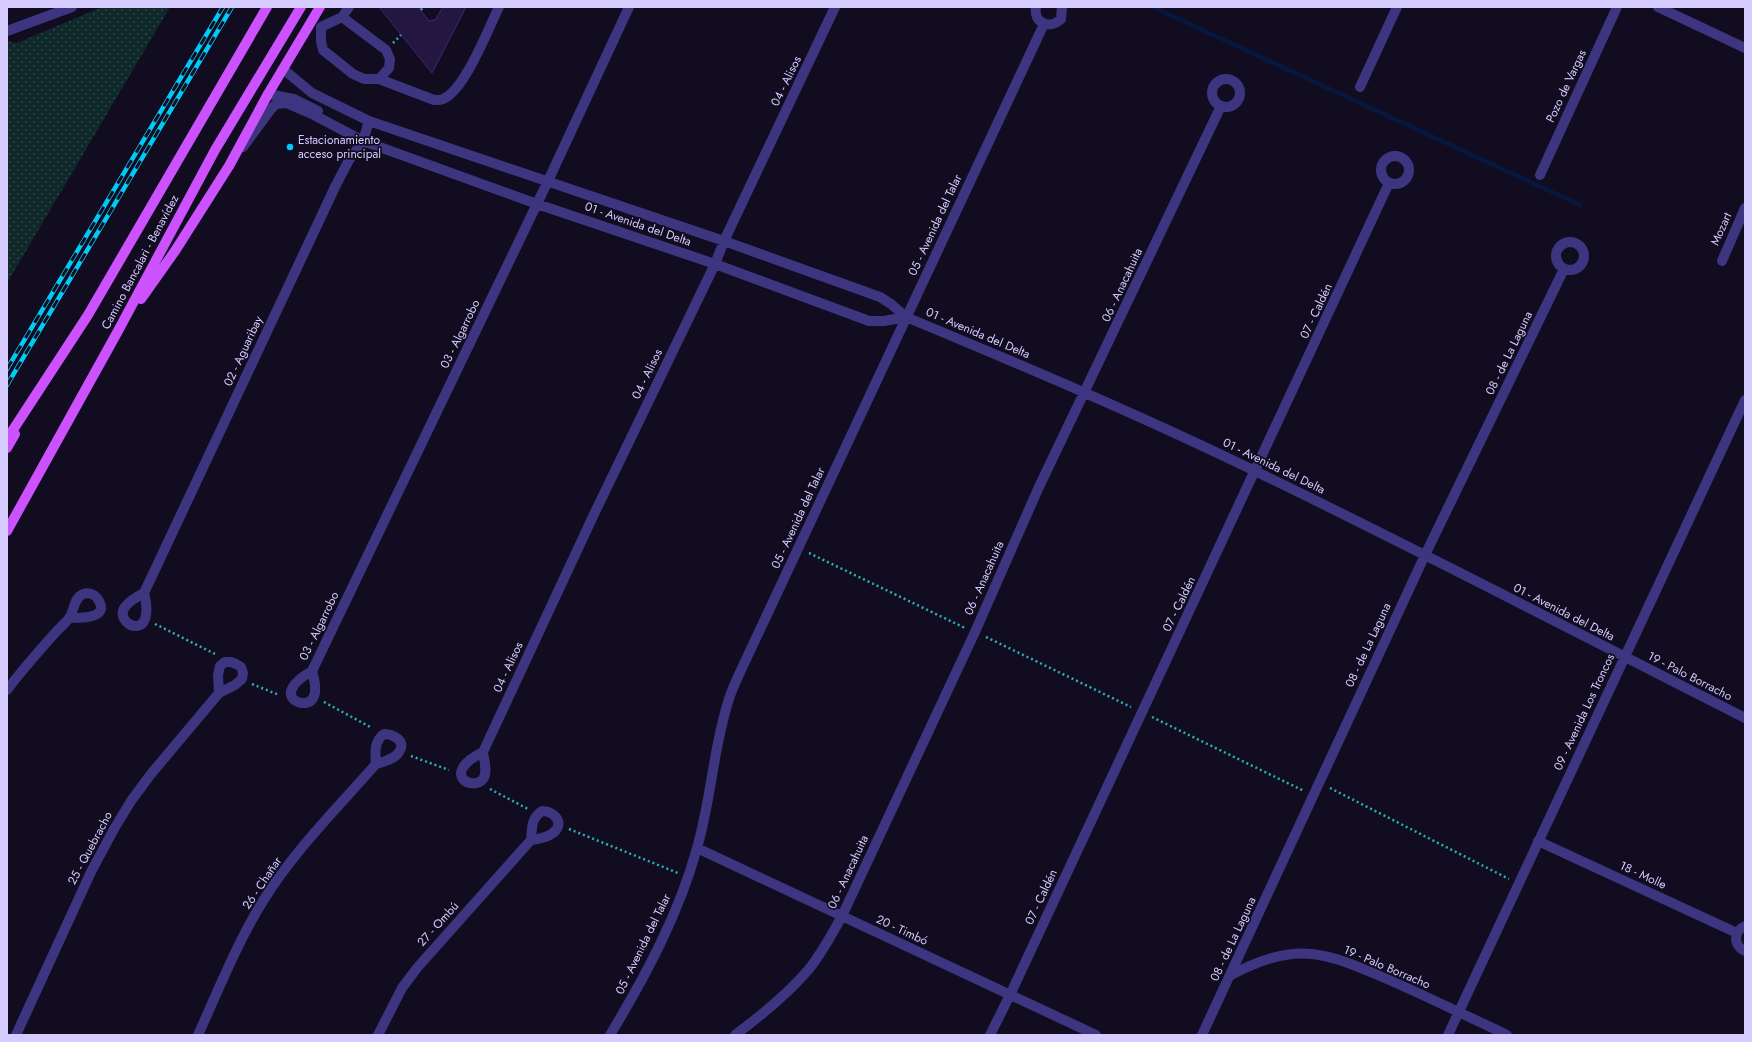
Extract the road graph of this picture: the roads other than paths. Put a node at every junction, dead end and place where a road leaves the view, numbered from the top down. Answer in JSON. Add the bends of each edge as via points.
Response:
{"nodes":[{"id":1,"x":72,"y":7,"type":"edge"},
{"id":2,"x":267,"y":7,"type":"edge"},
{"id":3,"x":300,"y":7,"type":"edge"},
{"id":4,"x":320,"y":7,"type":"edge"},
{"id":5,"x":349,"y":7,"type":"edge"},
{"id":6,"x":499,"y":7,"type":"edge"},
{"id":7,"x":629,"y":7,"type":"edge"},
{"id":8,"x":835,"y":7,"type":"edge"},
{"id":9,"x":1036,"y":7,"type":"edge"},
{"id":10,"x":1062,"y":7,"type":"edge"},
{"id":11,"x":1397,"y":7,"type":"edge"},
{"id":12,"x":1617,"y":7,"type":"edge"},
{"id":13,"x":1658,"y":7,"type":"edge"},
{"id":14,"x":342,"y":16,"type":"junction"},
{"id":15,"x":311,"y":21,"type":"junction"},
{"id":16,"x":1044,"y":24,"type":"junction"},
{"id":17,"x":321,"y":27,"type":"junction"},
{"id":18,"x":7,"y":31,"type":"edge"},
{"id":19,"x":1745,"y":48,"type":"edge"},
{"id":20,"x":285,"y":67,"type":"junction"},
{"id":21,"x":379,"y":79,"type":"junction"},
{"id":22,"x":1360,"y":87,"type":"dead end"},
{"id":23,"x":268,"y":94,"type":"junction"},
{"id":24,"x":1221,"y":106,"type":"dead end"},
{"id":25,"x":369,"y":121,"type":"junction"},
{"id":26,"x":363,"y":142,"type":"junction"},
{"id":27,"x":229,"y":166,"type":"junction"},
{"id":28,"x":1540,"y":175,"type":"dead end"},
{"id":29,"x":548,"y":181,"type":"junction"},
{"id":30,"x":1389,"y":183,"type":"dead end"},
{"id":31,"x":537,"y":204,"type":"junction"},
{"id":32,"x":1745,"y":208,"type":"edge"},
{"id":33,"x":724,"y":241,"type":"junction"},
{"id":34,"x":1722,"y":261,"type":"dead end"},
{"id":35,"x":715,"y":264,"type":"junction"},
{"id":36,"x":1564,"y":269,"type":"dead end"},
{"id":37,"x":906,"y":317,"type":"junction"},
{"id":38,"x":118,"y":331,"type":"junction"},
{"id":39,"x":1085,"y":392,"type":"junction"},
{"id":40,"x":36,"y":395,"type":"junction"},
{"id":41,"x":1745,"y":400,"type":"edge"},
{"id":42,"x":7,"y":439,"type":"edge"},
{"id":43,"x":7,"y":448,"type":"edge"},
{"id":44,"x":1256,"y":471,"type":"junction"},
{"id":45,"x":7,"y":531,"type":"edge"},
{"id":46,"x":1425,"y":555,"type":"junction"},
{"id":47,"x":144,"y":593,"type":"junction"},
{"id":48,"x":69,"y":618,"type":"dead end"},
{"id":49,"x":1624,"y":656,"type":"junction"},
{"id":50,"x":312,"y":671,"type":"junction"},
{"id":51,"x":7,"y":690,"type":"edge"},
{"id":52,"x":219,"y":693,"type":"junction"},
{"id":53,"x":1745,"y":718,"type":"edge"},
{"id":54,"x":483,"y":752,"type":"junction"},
{"id":55,"x":376,"y":764,"type":"junction"},
{"id":56,"x":531,"y":840,"type":"junction"},
{"id":57,"x":1538,"y":841,"type":"junction"},
{"id":58,"x":697,"y":848,"type":"junction"},
{"id":59,"x":842,"y":916,"type":"junction"},
{"id":60,"x":1741,"y":929,"type":"edge"},
{"id":61,"x":1745,"y":951,"type":"edge"},
{"id":62,"x":1231,"y":975,"type":"junction"},
{"id":63,"x":1010,"y":995,"type":"junction"},
{"id":64,"x":1459,"y":1011,"type":"junction"},
{"id":65,"x":16,"y":1035,"type":"edge"},
{"id":66,"x":198,"y":1035,"type":"edge"},
{"id":67,"x":378,"y":1035,"type":"edge"},
{"id":68,"x":610,"y":1035,"type":"edge"},
{"id":69,"x":735,"y":1035,"type":"edge"},
{"id":70,"x":990,"y":1035,"type":"edge"},
{"id":71,"x":1096,"y":1035,"type":"edge"},
{"id":72,"x":1202,"y":1035,"type":"edge"},
{"id":73,"x":1448,"y":1035,"type":"edge"},
{"id":74,"x":1506,"y":1035,"type":"edge"}],
"edges":[{"from":1,"to":18,"type":"street"},
{"from":2,"to":40,"type":"main road","name":"Camino Bancalari - Benavídez","via":[[88,315]]},
{"from":3,"to":38,"type":"main road","name":"Camino Bancalari - Benavídez","via":[[215,150]]},
{"from":4,"to":15,"type":"main road"},
{"from":5,"to":14,"type":"street"},
{"from":6,"to":21,"type":"street","via":[[466,75],[456,89],[443,100],[434,100]]},
{"from":7,"to":29,"type":"street","name":"03 - Algarrobo"},
{"from":8,"to":33,"type":"street","name":"04 - Alisos"},
{"from":9,"to":16,"type":"street","via":[[1037,18]]},
{"from":10,"to":16,"type":"street","via":[[1062,14],[1057,22]]},
{"from":11,"to":22,"type":"street"},
{"from":12,"to":28,"type":"street","name":"Pozo de Vargas"},
{"from":13,"to":19,"type":"street"},
{"from":14,"to":17,"type":"street"},
{"from":14,"to":21,"type":"street","via":[[386,50],[390,59],[389,68]]},
{"from":15,"to":17,"type":"street"},
{"from":15,"to":20,"type":"main road"},
{"from":16,"to":37,"type":"street","name":"05 - Avenida del Talar"},
{"from":17,"to":21,"type":"street","via":[[323,50],[353,74],[364,79]]},
{"from":20,"to":23,"type":"main road"},
{"from":20,"to":25,"type":"street","name":"01 - Avenida del Delta","via":[[312,93]]},
{"from":23,"to":26,"type":"street","name":"01 - Avenida del Delta","via":[[306,104]]},
{"from":23,"to":27,"type":"main road"},
{"from":24,"to":39,"type":"street","name":"06 - Anacahuita"},
{"from":25,"to":26,"type":"street","name":"02 - Aguaribay"},
{"from":25,"to":29,"type":"street","name":"01 - Avenida del Delta"},
{"from":26,"to":27,"type":"street","name":"01 - Avenida del Delta","via":[[314,115],[281,103],[271,109]]},
{"from":26,"to":31,"type":"street","name":"01 - Avenida del Delta"},
{"from":26,"to":47,"type":"street","name":"02 - Aguaribay","via":[[349,160],[335,187]]},
{"from":27,"to":38,"type":"main road","via":[[175,251]]},
{"from":29,"to":31,"type":"street","name":"03 - Algarrobo"},
{"from":29,"to":33,"type":"street","name":"01 - Avenida del Delta"},
{"from":30,"to":44,"type":"street","name":"07 - Caldén"},
{"from":31,"to":35,"type":"street","name":"01 - Avenida del Delta"},
{"from":31,"to":50,"type":"street","name":"03 - Algarrobo"},
{"from":32,"to":34,"type":"street","name":"Mozart"},
{"from":33,"to":35,"type":"street","name":"04 - Alisos"},
{"from":33,"to":37,"type":"street","name":"01 - Avenida del Delta","via":[[880,297]]},
{"from":35,"to":37,"type":"street","name":"01 - Avenida del Delta","via":[[869,321]]},
{"from":35,"to":54,"type":"street","name":"04 - Alisos","via":[[592,517]]},
{"from":36,"to":46,"type":"street","name":"08 - de La Laguna"},
{"from":37,"to":39,"type":"street","name":"01 - Avenida del Delta"},
{"from":37,"to":58,"type":"street","name":"05 - Avenida del Talar","via":[[728,701]]},
{"from":38,"to":45,"type":"main road","name":"Camino Bancalari - Benavídez"},
{"from":39,"to":44,"type":"street","name":"01 - Avenida del Delta"},
{"from":39,"to":59,"type":"street","name":"06 - Anacahuita"},
{"from":40,"to":42,"type":"main road","name":"Camino Bancalari - Benavídez"},
{"from":40,"to":43,"type":"main road"},
{"from":41,"to":49,"type":"street","name":"09 - Avenida Los Troncos"},
{"from":44,"to":46,"type":"street","name":"01 - Avenida del Delta"},
{"from":44,"to":63,"type":"street","name":"07 - Caldén"},
{"from":46,"to":49,"type":"street","name":"01 - Avenida del Delta"},
{"from":46,"to":62,"type":"street","name":"08 - de La Laguna"},
{"from":47,"to":47,"type":"street","via":[[128,603],[123,610],[125,622],[135,626],[146,620]]},
{"from":48,"to":51,"type":"street"},
{"from":49,"to":53,"type":"street","name":"19 - Palo Borracho"},
{"from":49,"to":57,"type":"street","name":"09 - Avenida Los Troncos"},
{"from":50,"to":50,"type":"street","via":[[291,687],[291,694],[298,702],[304,704],[314,697]]},
{"from":52,"to":52,"type":"street","via":[[236,685],[242,679],[241,667],[231,662],[225,662],[220,666]]},
{"from":52,"to":65,"type":"street","name":"25 - Quebracho","via":[[151,774],[114,829],[91,872]]},
{"from":54,"to":54,"type":"street","via":[[484,779],[479,783],[468,783],[460,774],[461,767]]},
{"from":55,"to":55,"type":"street","via":[[393,758],[399,752],[401,746],[395,736],[384,734],[379,738],[376,746]]},
{"from":55,"to":66,"type":"street","name":"26 - Chañar","via":[[311,839],[264,899]]},
{"from":56,"to":56,"type":"street","via":[[549,835],[556,830],[556,818],[548,811],[542,811],[533,822]]},
{"from":56,"to":67,"type":"street","name":"27 - Ombú","via":[[416,968],[402,988]]},
{"from":57,"to":60,"type":"street","name":"18 - Molle"},
{"from":57,"to":64,"type":"street","name":"09 - Avenida Los Troncos"},
{"from":58,"to":59,"type":"street","name":"20 - Timbó"},
{"from":58,"to":68,"type":"street","name":"05 - Avenida del Talar","via":[[668,928]]},
{"from":59,"to":63,"type":"street","name":"20 - Timbó"},
{"from":59,"to":69,"type":"street","name":"06 - Anacahuita","via":[[818,956],[795,984],[772,1007]]},
{"from":60,"to":61,"type":"street","via":[[1736,942]]},
{"from":62,"to":64,"type":"street","name":"19 - Palo Borracho","via":[[1251,964],[1273,957],[1311,954],[1350,963]]},
{"from":62,"to":72,"type":"street","name":"08 - de La Laguna"},
{"from":63,"to":70,"type":"street","name":"07 - Caldén"},
{"from":63,"to":71,"type":"street","name":"20 - Timbó"},
{"from":64,"to":73,"type":"street","name":"09 - Avenida Los Troncos"},
{"from":64,"to":74,"type":"street","name":"19 - Palo Borracho"}]}
